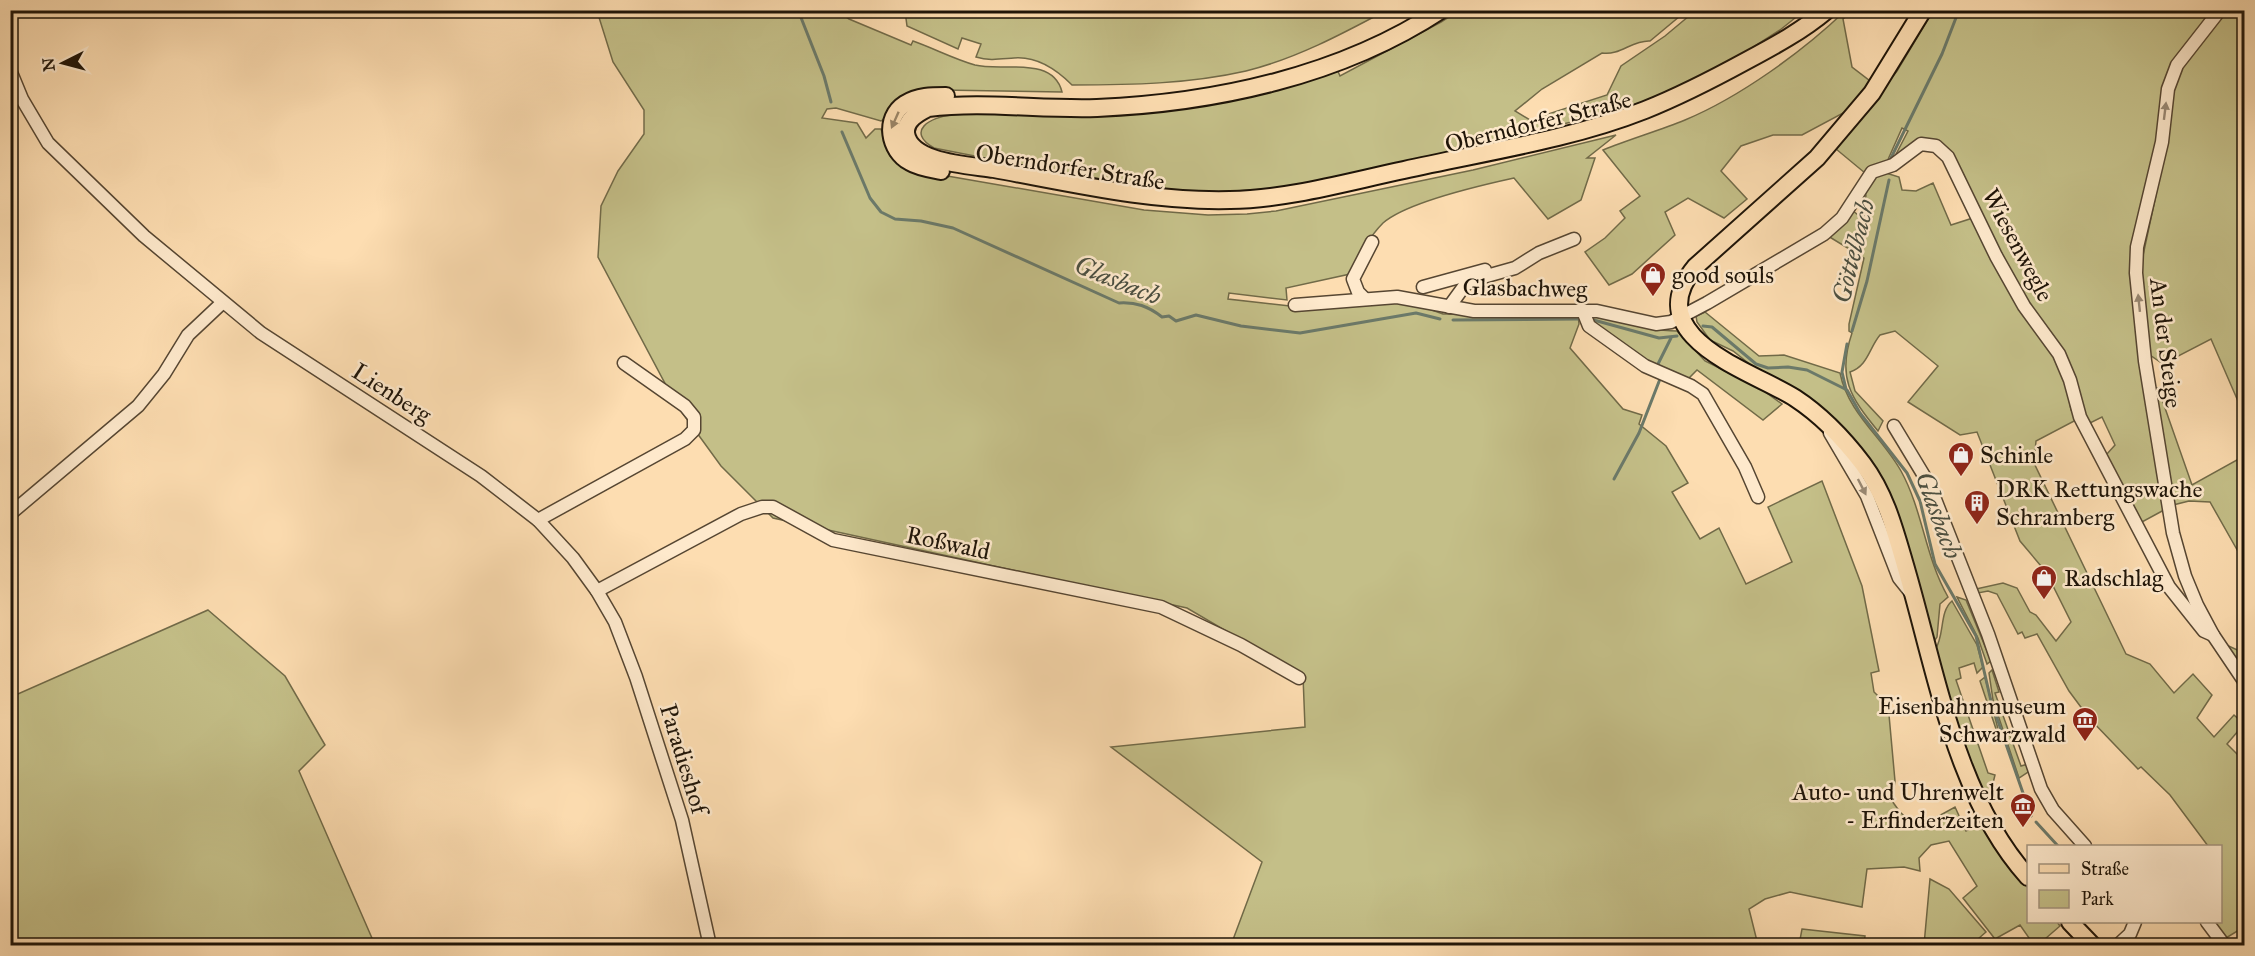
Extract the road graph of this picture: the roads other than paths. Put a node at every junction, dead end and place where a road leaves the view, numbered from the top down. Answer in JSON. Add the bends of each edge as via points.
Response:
{"nodes":[{"id":1,"x":1418,"y":10,"type":"edge"},
{"id":2,"x":1441,"y":10,"type":"edge"},
{"id":3,"x":1827,"y":10,"type":"edge"},
{"id":4,"x":1923,"y":10,"type":"edge"},
{"id":5,"x":2220,"y":10,"type":"edge"},
{"id":6,"x":1790,"y":37,"type":"junction"},
{"id":7,"x":10,"y":69,"type":"edge"},
{"id":8,"x":1574,"y":239,"type":"dead end"},
{"id":9,"x":1372,"y":242,"type":"dead end"},
{"id":10,"x":1505,"y":272,"type":"junction"},
{"id":11,"x":1423,"y":287,"type":"dead end"},
{"id":12,"x":1364,"y":298,"type":"junction"},
{"id":13,"x":222,"y":303,"type":"junction"},
{"id":14,"x":1295,"y":305,"type":"dead end"},
{"id":15,"x":1449,"y":308,"type":"junction"},
{"id":16,"x":1583,"y":311,"type":"junction"},
{"id":17,"x":1683,"y":316,"type":"junction"},
{"id":18,"x":624,"y":363,"type":"dead end"},
{"id":19,"x":1894,"y":426,"type":"dead end"},
{"id":20,"x":1758,"y":497,"type":"dead end"},
{"id":21,"x":10,"y":514,"type":"edge"},
{"id":22,"x":538,"y":520,"type":"junction"},
{"id":23,"x":597,"y":591,"type":"junction"},
{"id":24,"x":2213,"y":635,"type":"junction"},
{"id":25,"x":1299,"y":678,"type":"dead end"},
{"id":26,"x":2244,"y":681,"type":"edge"},
{"id":27,"x":2084,"y":845,"type":"edge"},
{"id":28,"x":2027,"y":876,"type":"edge"},
{"id":29,"x":2072,"y":923,"type":"edge"},
{"id":30,"x":2134,"y":923,"type":"edge"},
{"id":31,"x":2208,"y":923,"type":"edge"},
{"id":32,"x":710,"y":945,"type":"edge"},
{"id":33,"x":2093,"y":945,"type":"edge"},
{"id":34,"x":2117,"y":945,"type":"edge"},
{"id":35,"x":2225,"y":945,"type":"edge"}],
"edges":[{"from":1,"to":6,"type":"main road","name":"Oberndorfer Straße","one_way":true,"via":[[1314,59],[1216,84],[1105,98],[917,98],[895,116],[890,128],[893,145],[912,163],[1031,187],[1190,210],[1230,211],[1282,205],[1620,129],[1712,90],[1770,56]]},
{"from":2,"to":6,"type":"main road","name":"Oberndorfer Straße","via":[[1356,54],[1280,80],[1201,99],[1097,108],[928,108],[908,124],[908,141],[916,151],[937,159],[1051,180],[1169,198],[1256,199],[1459,158],[1623,118],[1689,91]]},
{"from":3,"to":6,"type":"main road","name":"Oberndorfer Straße"},
{"from":4,"to":17,"type":"main road","via":[[1872,93],[1824,150],[1689,275],[1681,293]]},
{"from":24,"to":5,"type":"street","name":"An der Steige","one_way":true,"via":[[2185,576],[2173,533],[2145,361],[2136,273],[2137,247],[2162,142],[2168,89],[2177,64]]},
{"from":7,"to":13,"type":"street","name":"Lienberg","via":[[22,99],[48,143],[144,236]]},
{"from":8,"to":10,"type":"street"},
{"from":9,"to":12,"type":"street","via":[[1353,279]]},
{"from":10,"to":11,"type":"street","via":[[1500,267]]},
{"from":10,"to":15,"type":"street","via":[[1465,285]]},
{"from":12,"to":14,"type":"street","name":"Glasbachweg"},
{"from":12,"to":15,"type":"street","name":"Glasbachweg","via":[[1397,297]]},
{"from":13,"to":21,"type":"street","via":[[188,335],[164,374],[138,405]]},
{"from":13,"to":22,"type":"street","name":"Lienberg","via":[[261,333],[481,476]]},
{"from":15,"to":16,"type":"street","name":"Glasbachweg"},
{"from":16,"to":17,"type":"street","name":"Glasbachweg","via":[[1612,312],[1656,324]]},
{"from":16,"to":20,"type":"street","via":[[1589,326],[1645,366],[1702,394],[1740,457]]},
{"from":17,"to":24,"type":"street","name":"Wiesenwegle","via":[[1824,234],[1850,208],[1872,172],[1893,165],[1921,144],[1936,146],[1952,164],[2024,306],[2059,354],[2080,417],[2169,587],[2204,631]]},
{"from":17,"to":28,"type":"main road","via":[[1706,350],[1792,396],[1822,419],[1864,465],[1889,514],[1931,662],[1978,802],[1992,830]]},
{"from":18,"to":22,"type":"street","via":[[685,406],[694,417],[694,430],[685,439]]},
{"from":19,"to":27,"type":"street","via":[[1929,484],[1988,634],[2041,789],[2053,810]]},
{"from":22,"to":23,"type":"street","name":"Lienberg"},
{"from":23,"to":25,"type":"street","name":"Roßwald","via":[[741,514],[773,507],[833,540],[1161,607]]},
{"from":23,"to":32,"type":"street","name":"Paradieshof","via":[[615,622],[670,779]]},
{"from":24,"to":26,"type":"street","name":"An der Steige"},
{"from":29,"to":33,"type":"main road"},
{"from":30,"to":34,"type":"street","via":[[2130,934]]},
{"from":31,"to":35,"type":"street"}]}
